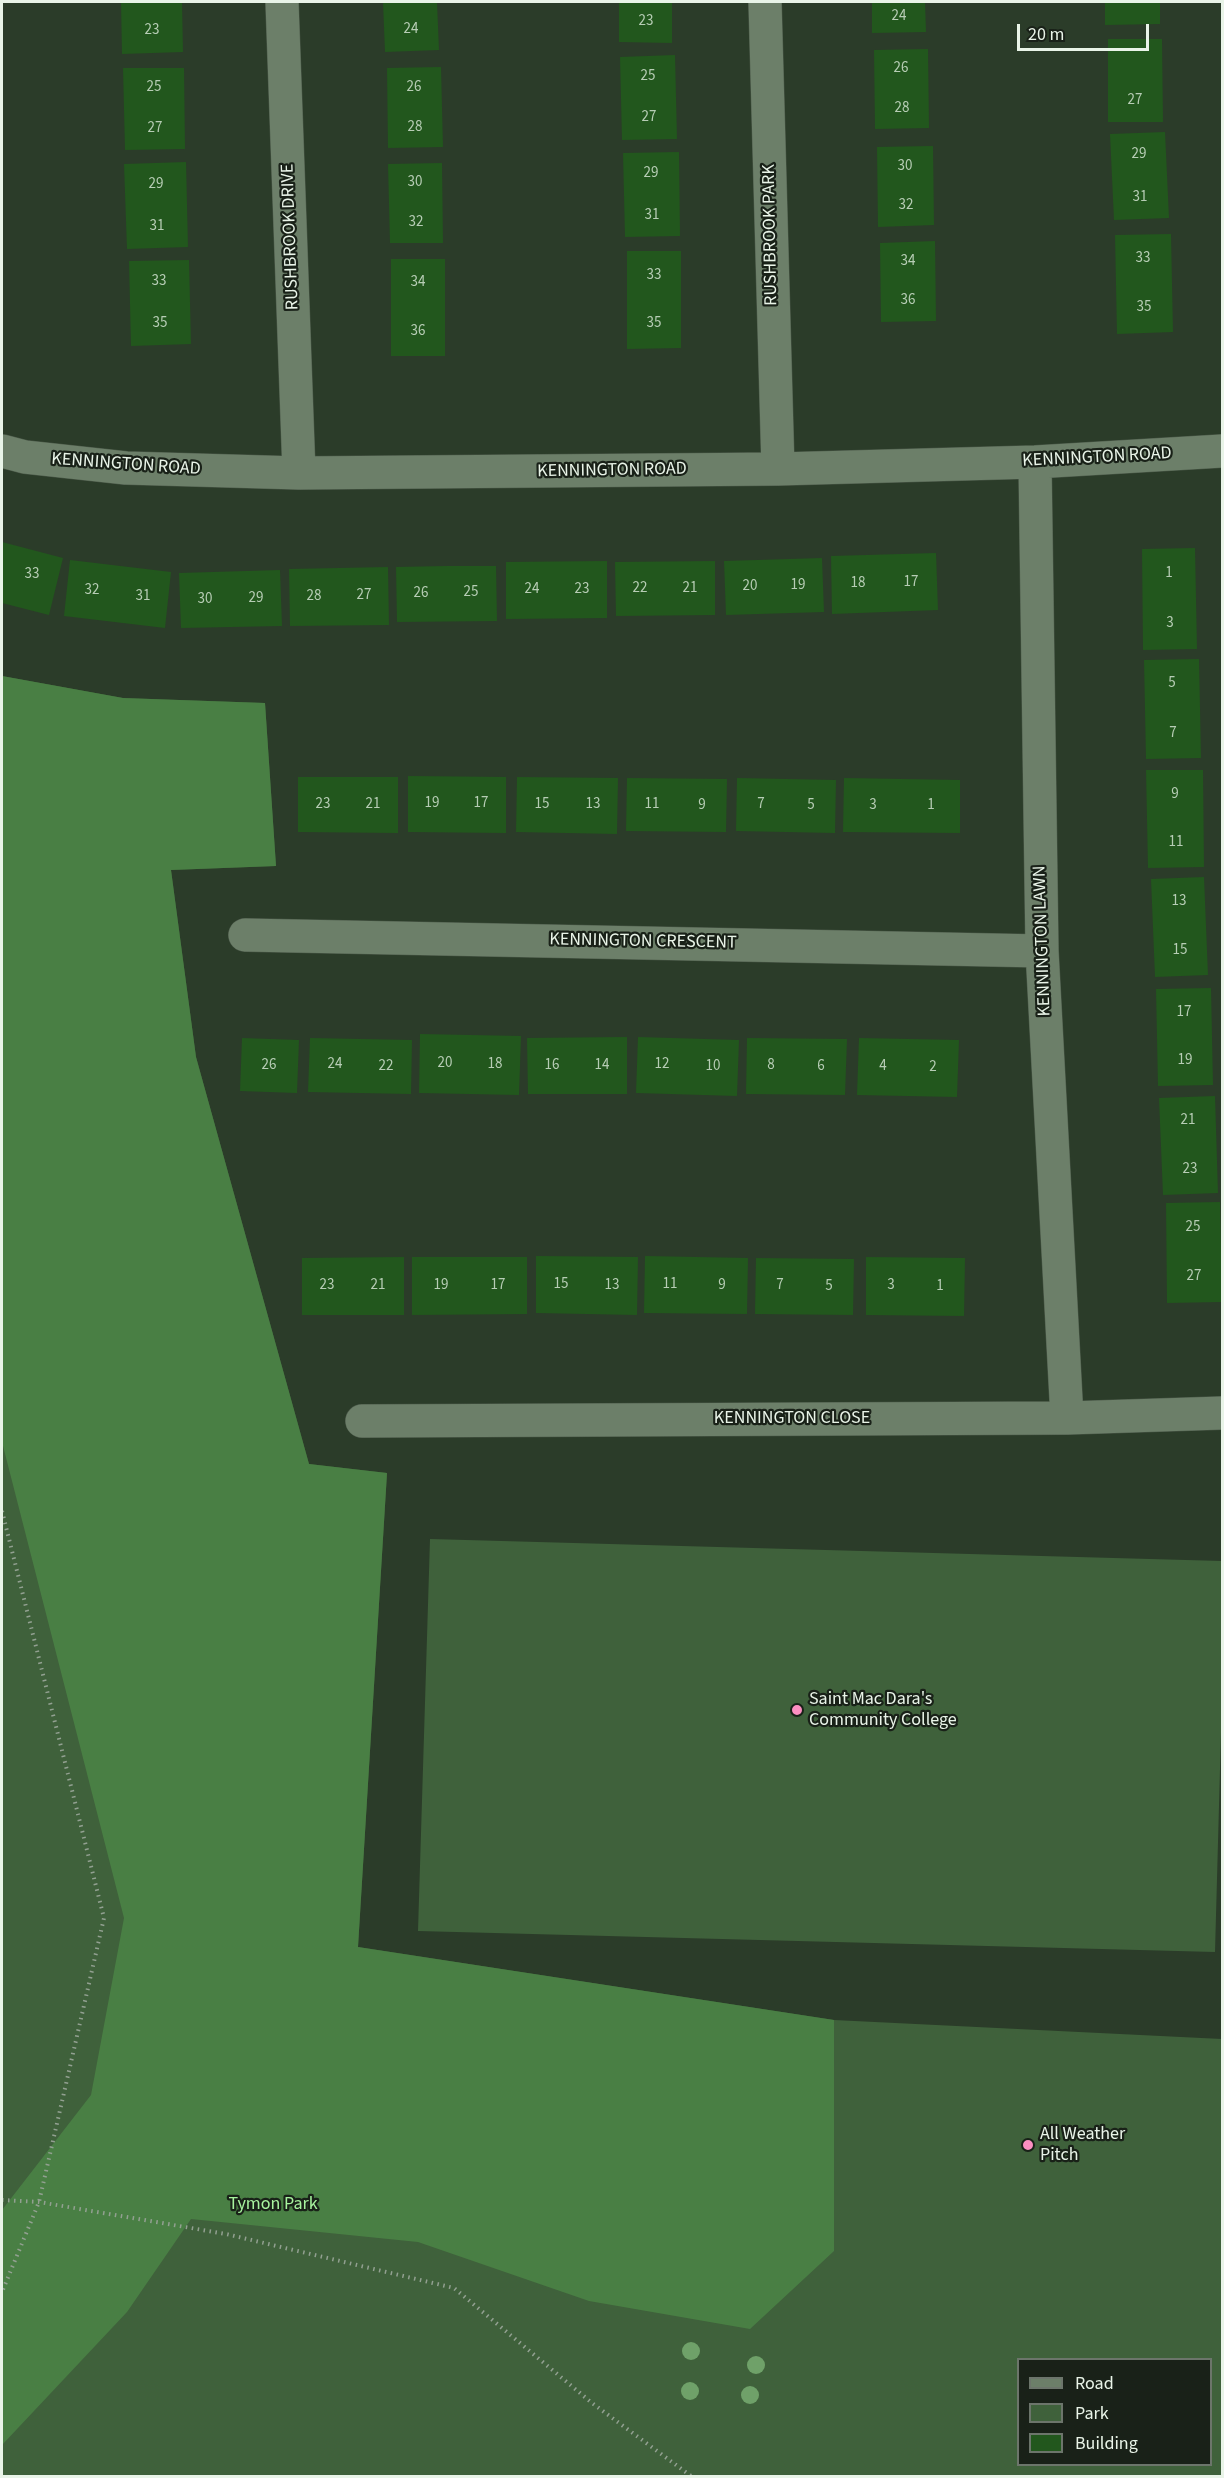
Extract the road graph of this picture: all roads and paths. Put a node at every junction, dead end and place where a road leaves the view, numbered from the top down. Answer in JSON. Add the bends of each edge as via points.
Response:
{"nodes":[{"id":1,"x":282,"y":2,"type":"edge"},
{"id":2,"x":765,"y":2,"type":"edge"},
{"id":3,"x":2,"y":451,"type":"edge"},
{"id":4,"x":1222,"y":451,"type":"edge"},
{"id":5,"x":1035,"y":462,"type":"junction"},
{"id":6,"x":777,"y":469,"type":"junction"},
{"id":7,"x":299,"y":472,"type":"junction"},
{"id":8,"x":245,"y":935,"type":"dead end"},
{"id":9,"x":1042,"y":951,"type":"junction"},
{"id":10,"x":1222,"y":1413,"type":"edge"},
{"id":11,"x":1067,"y":1418,"type":"junction"},
{"id":12,"x":362,"y":1421,"type":"dead end"},
{"id":13,"x":2,"y":1511,"type":"edge"},
{"id":14,"x":2,"y":2200,"type":"edge"},
{"id":15,"x":39,"y":2202,"type":"junction"},
{"id":16,"x":2,"y":2292,"type":"edge"},
{"id":17,"x":691,"y":2476,"type":"edge"}],
"edges":[{"from":1,"to":7,"type":"street","name":"RUSHBROOK DRIVE"},
{"from":2,"to":6,"type":"street","name":"RUSHBROOK PARK"},
{"from":3,"to":7,"type":"street","name":"KENNINGTON ROAD","via":[[126,468]]},
{"from":4,"to":5,"type":"street","name":"KENNINGTON ROAD"},
{"from":5,"to":6,"type":"street","name":"KENNINGTON ROAD"},
{"from":5,"to":9,"type":"street","name":"KENNINGTON LAWN"},
{"from":6,"to":7,"type":"street","name":"KENNINGTON ROAD"},
{"from":8,"to":9,"type":"street","name":"KENNINGTON CRESCENT"},
{"from":9,"to":11,"type":"street","name":"KENNINGTON LAWN"},
{"from":10,"to":11,"type":"street","name":"KENNINGTON CLOSE"},
{"from":11,"to":12,"type":"street","name":"KENNINGTON CLOSE"},
{"from":13,"to":15,"type":"path","via":[[104,1918]]},
{"from":14,"to":15,"type":"path"},
{"from":15,"to":16,"type":"path"},
{"from":15,"to":17,"type":"path","via":[[226,2234],[454,2288],[592,2403]]}]}
